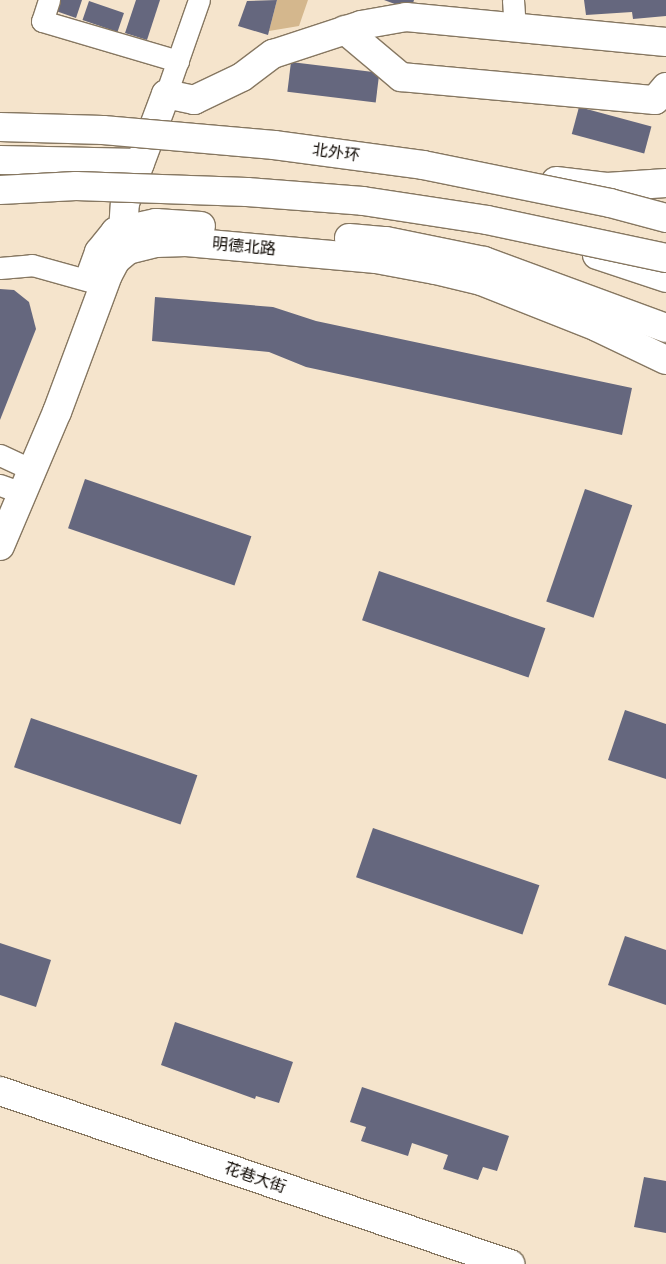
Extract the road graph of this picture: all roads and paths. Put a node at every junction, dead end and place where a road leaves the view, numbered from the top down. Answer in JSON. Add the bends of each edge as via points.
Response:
{"nodes":[{"id":1,"x":49,"y":0,"type":"edge"},
{"id":2,"x":200,"y":0,"type":"edge"},
{"id":3,"x":512,"y":0,"type":"edge"},
{"id":4,"x":419,"y":9,"type":"edge"},
{"id":5,"x":515,"y":27,"type":"junction"},
{"id":6,"x":345,"y":30,"type":"junction"},
{"id":7,"x":666,"y":42,"type":"edge"},
{"id":8,"x":178,"y":61,"type":"junction"},
{"id":9,"x":666,"y":87,"type":"edge"},
{"id":10,"x":166,"y":94,"type":"junction"},
{"id":11,"x":0,"y":127,"type":"edge"},
{"id":12,"x":274,"y":145,"type":"junction"},
{"id":13,"x":0,"y":160,"type":"edge"},
{"id":14,"x":140,"y":163,"type":"junction"},
{"id":15,"x":666,"y":182,"type":"edge"},
{"id":16,"x":0,"y":190,"type":"edge"},
{"id":17,"x":246,"y":192,"type":"junction"},
{"id":18,"x":666,"y":218,"type":"edge"},
{"id":19,"x":125,"y":240,"type":"junction"},
{"id":20,"x":666,"y":258,"type":"edge"},
{"id":21,"x":0,"y":268,"type":"edge"},
{"id":22,"x":666,"y":278,"type":"edge"},
{"id":23,"x":96,"y":283,"type":"junction"},
{"id":24,"x":666,"y":328,"type":"edge"},
{"id":25,"x":666,"y":360,"type":"edge"},
{"id":26,"x":11,"y":478,"type":"edge"},
{"id":27,"x":0,"y":546,"type":"edge"},
{"id":28,"x":0,"y":1092,"type":"edge"},
{"id":29,"x":510,"y":1264,"type":"edge"}],
"edges":[{"from":1,"to":8,"type":"street","via":[[42,21]]},
{"from":2,"to":8,"type":"street"},
{"from":3,"to":5,"type":"street"},
{"from":4,"to":5,"type":"main road"},
{"from":4,"to":6,"type":"main road","via":[[406,17]]},
{"from":5,"to":7,"type":"main road"},
{"from":6,"to":9,"type":"main road","via":[[401,77],[655,100]]},
{"from":6,"to":10,"type":"main road","via":[[273,54],[242,77],[194,100]]},
{"from":8,"to":10,"type":"street"},
{"from":10,"to":14,"type":"main road"},
{"from":11,"to":12,"type":"main road","name":"北外环","bridge":true,"via":[[103,130]]},
{"from":12,"to":15,"type":"main road","bridge":true,"via":[[421,155],[606,187]]},
{"from":12,"to":18,"type":"main road","name":"北外环","bridge":true,"via":[[423,165],[610,203]]},
{"from":13,"to":14,"type":"main road"},
{"from":14,"to":19,"type":"main road","via":[[125,203]]},
{"from":16,"to":17,"type":"main road","bridge":true,"via":[[76,186]]},
{"from":17,"to":20,"type":"main road","bridge":true,"via":[[363,201],[487,220]]},
{"from":17,"to":22,"type":"main road","bridge":true,"via":[[608,257]]},
{"from":19,"to":23,"type":"main road","via":[[116,260]]},
{"from":19,"to":24,"type":"main road","name":"明德北路","via":[[156,223],[386,241],[484,261]]},
{"from":19,"to":25,"type":"main road","name":"明德北路","via":[[186,242],[376,259],[435,270],[481,281],[597,327]]},
{"from":21,"to":23,"type":"street","via":[[32,265]]},
{"from":23,"to":26,"type":"main road"},
{"from":26,"to":27,"type":"main road"},
{"from":28,"to":29,"type":"main road","name":"花巷大街"}]}
